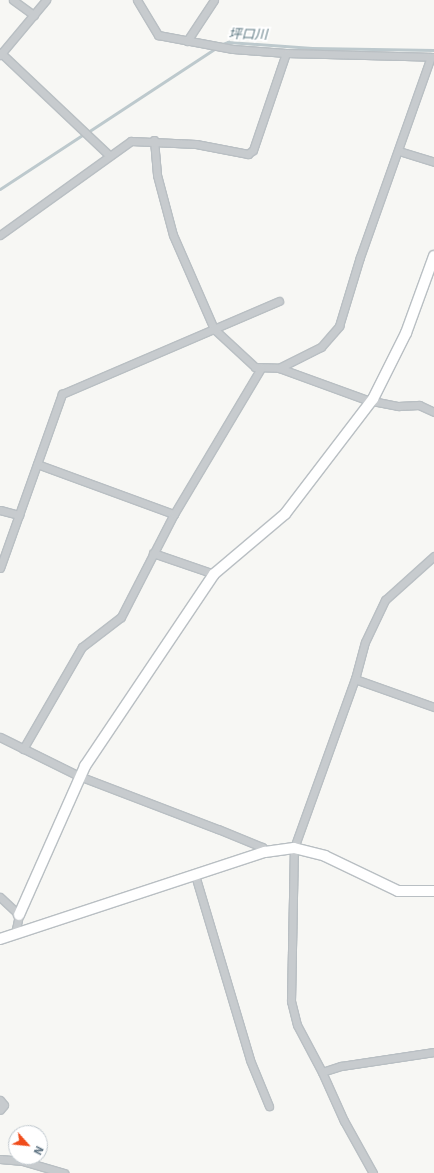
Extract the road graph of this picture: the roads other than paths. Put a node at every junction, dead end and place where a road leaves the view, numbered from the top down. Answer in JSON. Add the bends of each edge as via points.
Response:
{"nodes":[{"id":1,"x":13,"y":0,"type":"edge"},
{"id":2,"x":46,"y":0,"type":"edge"},
{"id":3,"x":137,"y":0,"type":"edge"},
{"id":4,"x":214,"y":0,"type":"edge"},
{"id":5,"x":34,"y":15,"type":"junction"},
{"id":6,"x":187,"y":41,"type":"junction"},
{"id":7,"x":286,"y":53,"type":"junction"},
{"id":8,"x":1,"y":54,"type":"edge"},
{"id":9,"x":432,"y":57,"type":"edge"},
{"id":10,"x":154,"y":140,"type":"junction"},
{"id":11,"x":398,"y":151,"type":"junction"},
{"id":12,"x":109,"y":155,"type":"junction"},
{"id":13,"x":434,"y":162,"type":"edge"},
{"id":14,"x":0,"y":235,"type":"edge"},
{"id":15,"x":434,"y":256,"type":"edge"},
{"id":16,"x":279,"y":301,"type":"dead end"},
{"id":17,"x":214,"y":329,"type":"junction"},
{"id":18,"x":261,"y":368,"type":"junction"},
{"id":19,"x":279,"y":368,"type":"junction"},
{"id":20,"x":373,"y":399,"type":"junction"},
{"id":21,"x":434,"y":412,"type":"edge"},
{"id":22,"x":37,"y":464,"type":"junction"},
{"id":23,"x":0,"y":510,"type":"edge"},
{"id":24,"x":174,"y":514,"type":"junction"},
{"id":25,"x":19,"y":516,"type":"junction"},
{"id":26,"x":153,"y":553,"type":"junction"},
{"id":27,"x":434,"y":556,"type":"edge"},
{"id":28,"x":0,"y":568,"type":"edge"},
{"id":29,"x":214,"y":574,"type":"junction"},
{"id":30,"x":355,"y":679,"type":"junction"},
{"id":31,"x":434,"y":707,"type":"edge"},
{"id":32,"x":0,"y":737,"type":"edge"},
{"id":33,"x":23,"y":749,"type":"junction"},
{"id":34,"x":80,"y":776,"type":"junction"},
{"id":35,"x":294,"y":848,"type":"junction"},
{"id":36,"x":265,"y":852,"type":"junction"},
{"id":37,"x":195,"y":875,"type":"junction"},
{"id":38,"x":434,"y":891,"type":"edge"},
{"id":39,"x":0,"y":897,"type":"edge"},
{"id":40,"x":19,"y":915,"type":"junction"},
{"id":41,"x":15,"y":934,"type":"junction"},
{"id":42,"x":0,"y":939,"type":"edge"},
{"id":43,"x":434,"y":1052,"type":"edge"},
{"id":44,"x":322,"y":1072,"type":"junction"},
{"id":45,"x":0,"y":1100,"type":"edge"},
{"id":46,"x":269,"y":1106,"type":"dead end"},
{"id":47,"x":0,"y":1110,"type":"edge"},
{"id":48,"x":0,"y":1159,"type":"edge"},
{"id":49,"x":64,"y":1173,"type":"edge"},
{"id":50,"x":373,"y":1173,"type":"edge"}],
"edges":[{"from":1,"to":5,"type":"street"},
{"from":2,"to":5,"type":"street"},
{"from":3,"to":6,"type":"street","via":[[153,32]]},
{"from":4,"to":6,"type":"street","via":[[188,34]]},
{"from":5,"to":8,"type":"street"},
{"from":6,"to":7,"type":"street","via":[[225,48]]},
{"from":7,"to":9,"type":"street"},
{"from":7,"to":10,"type":"street","via":[[253,150],[248,154],[196,144]]},
{"from":8,"to":12,"type":"street"},
{"from":9,"to":11,"type":"street"},
{"from":10,"to":12,"type":"street","via":[[131,141]]},
{"from":10,"to":17,"type":"street","via":[[157,175],[173,235]]},
{"from":11,"to":13,"type":"street"},
{"from":11,"to":19,"type":"street","via":[[360,257],[339,326],[321,347]]},
{"from":12,"to":14,"type":"street"},
{"from":15,"to":20,"type":"street","via":[[406,333]]},
{"from":16,"to":17,"type":"street"},
{"from":17,"to":18,"type":"street"},
{"from":17,"to":22,"type":"street","via":[[62,394]]},
{"from":18,"to":19,"type":"street"},
{"from":18,"to":24,"type":"street"},
{"from":19,"to":20,"type":"street","via":[[359,397]]},
{"from":20,"to":21,"type":"street","via":[[398,406],[419,405]]},
{"from":20,"to":29,"type":"street","via":[[285,514]]},
{"from":22,"to":24,"type":"street"},
{"from":22,"to":25,"type":"street"},
{"from":23,"to":25,"type":"street"},
{"from":24,"to":26,"type":"street"},
{"from":25,"to":28,"type":"street"},
{"from":26,"to":29,"type":"street"},
{"from":26,"to":33,"type":"street","via":[[121,617],[82,647]]},
{"from":27,"to":30,"type":"street","via":[[385,600],[365,642]]},
{"from":29,"to":34,"type":"street"},
{"from":30,"to":31,"type":"street"},
{"from":30,"to":35,"type":"street"},
{"from":32,"to":33,"type":"street"},
{"from":33,"to":34,"type":"street"},
{"from":34,"to":36,"type":"street","via":[[262,847]]},
{"from":34,"to":40,"type":"street"},
{"from":35,"to":36,"type":"street"},
{"from":35,"to":38,"type":"street","via":[[325,856],[398,891]]},
{"from":35,"to":44,"type":"street","via":[[291,1001],[297,1025]]},
{"from":36,"to":37,"type":"street"},
{"from":37,"to":41,"type":"street"},
{"from":37,"to":46,"type":"street","via":[[250,1060]]},
{"from":39,"to":40,"type":"street"},
{"from":40,"to":41,"type":"street"},
{"from":41,"to":42,"type":"street"},
{"from":43,"to":44,"type":"street","via":[[341,1066]]},
{"from":44,"to":50,"type":"street","via":[[344,1122]]},
{"from":45,"to":47,"type":"street","via":[[4,1105]]},
{"from":48,"to":49,"type":"street","via":[[23,1161]]}]}
